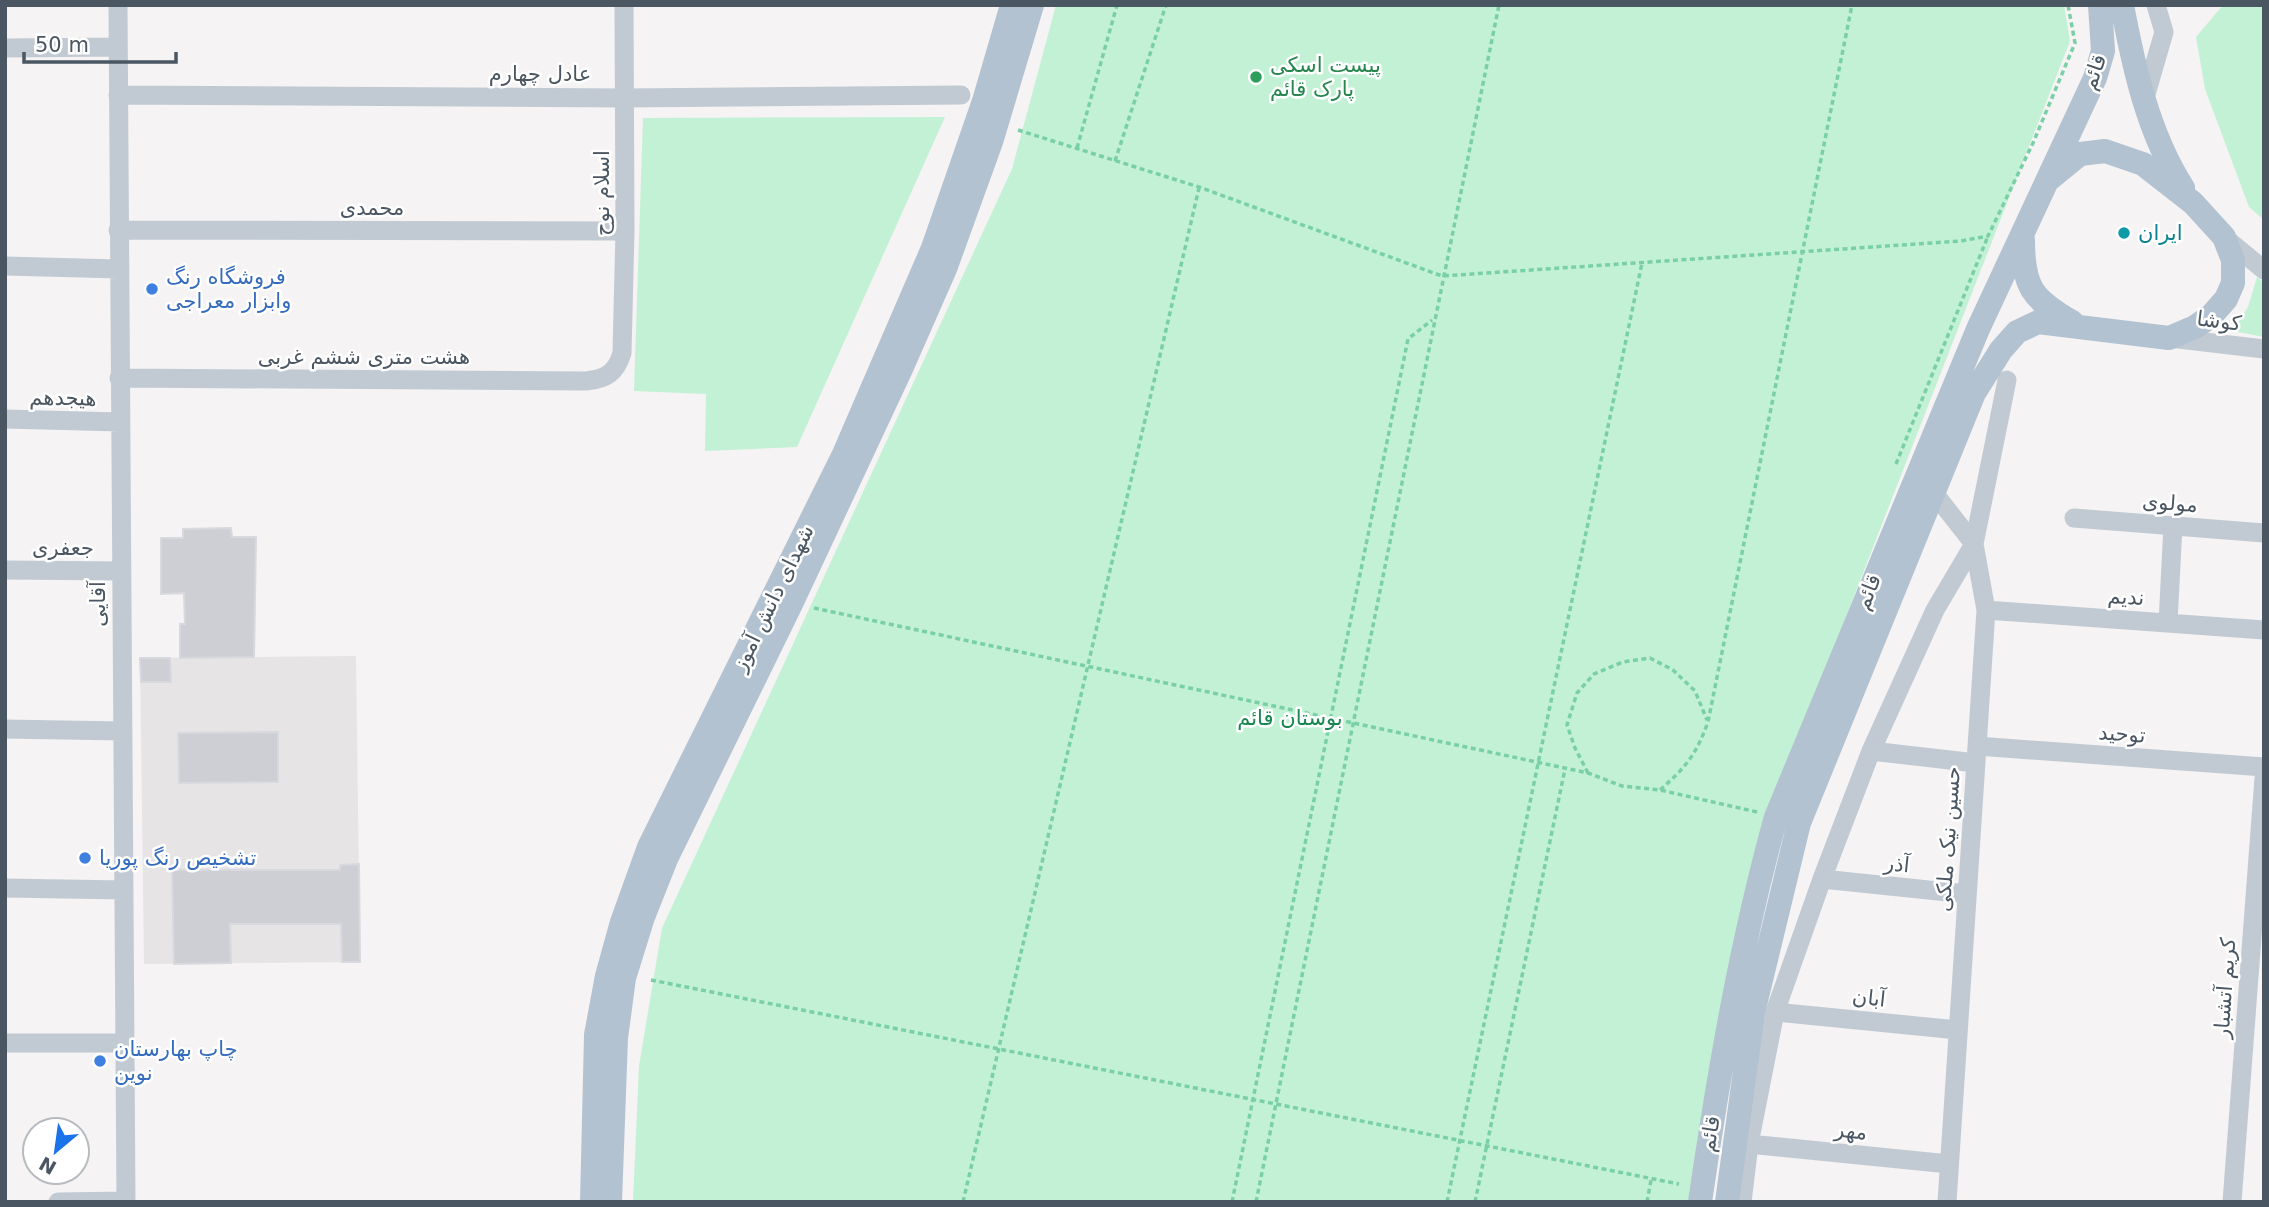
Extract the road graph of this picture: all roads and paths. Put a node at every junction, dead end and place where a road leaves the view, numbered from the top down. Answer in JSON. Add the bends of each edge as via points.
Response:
{"nodes":[{"id":1,"x":118,"y":5,"type":"edge"},
{"id":2,"x":624,"y":5,"type":"edge"},
{"id":3,"x":1012,"y":5,"type":"edge"},
{"id":4,"x":1032,"y":5,"type":"edge"},
{"id":5,"x":1117,"y":5,"type":"edge"},
{"id":6,"x":1166,"y":5,"type":"edge"},
{"id":7,"x":1499,"y":5,"type":"edge"},
{"id":8,"x":1852,"y":5,"type":"edge"},
{"id":9,"x":2068,"y":5,"type":"edge"},
{"id":10,"x":2101,"y":5,"type":"edge"},
{"id":11,"x":2122,"y":5,"type":"edge"},
{"id":12,"x":2156,"y":5,"type":"edge"},
{"id":13,"x":118,"y":47,"type":"junction"},
{"id":14,"x":5,"y":48,"type":"edge"},
{"id":15,"x":118,"y":95,"type":"junction"},
{"id":16,"x":961,"y":95,"type":"dead end"},
{"id":17,"x":625,"y":97,"type":"junction"},
{"id":18,"x":2144,"y":101,"type":"junction"},
{"id":19,"x":1016,"y":130,"type":"dead end"},
{"id":20,"x":1077,"y":149,"type":"junction"},
{"id":21,"x":1115,"y":161,"type":"junction"},
{"id":22,"x":2047,"y":180,"type":"junction"},
{"id":23,"x":1199,"y":187,"type":"junction"},
{"id":24,"x":2193,"y":203,"type":"junction"},
{"id":25,"x":118,"y":230,"type":"junction"},
{"id":26,"x":625,"y":231,"type":"junction"},
{"id":27,"x":2023,"y":234,"type":"junction"},
{"id":28,"x":2224,"y":237,"type":"junction"},
{"id":29,"x":1802,"y":252,"type":"junction"},
{"id":30,"x":1642,"y":263,"type":"junction"},
{"id":31,"x":5,"y":267,"type":"edge"},
{"id":32,"x":118,"y":269,"type":"junction"},
{"id":33,"x":2264,"y":270,"type":"edge"},
{"id":34,"x":1442,"y":276,"type":"junction"},
{"id":35,"x":1434,"y":318,"type":"junction"},
{"id":36,"x":2082,"y":327,"type":"junction"},
{"id":37,"x":2169,"y":338,"type":"junction"},
{"id":38,"x":2264,"y":349,"type":"edge"},
{"id":39,"x":608,"y":376,"type":"joint"},
{"id":40,"x":119,"y":378,"type":"junction"},
{"id":41,"x":2007,"y":380,"type":"dead end"},
{"id":42,"x":5,"y":419,"type":"edge"},
{"id":43,"x":120,"y":422,"type":"junction"},
{"id":44,"x":1934,"y":493,"type":"junction"},
{"id":45,"x":2074,"y":518,"type":"dead end"},
{"id":46,"x":2173,"y":525,"type":"junction"},
{"id":47,"x":2264,"y":533,"type":"edge"},
{"id":48,"x":1974,"y":544,"type":"junction"},
{"id":49,"x":5,"y":570,"type":"edge"},
{"id":50,"x":121,"y":571,"type":"junction"},
{"id":51,"x":812,"y":608,"type":"dead end"},
{"id":52,"x":1986,"y":610,"type":"junction"},
{"id":53,"x":2168,"y":623,"type":"junction"},
{"id":54,"x":2264,"y":630,"type":"edge"},
{"id":55,"x":1087,"y":668,"type":"junction"},
{"id":56,"x":1331,"y":719,"type":"junction"},
{"id":57,"x":1708,"y":722,"type":"junction"},
{"id":58,"x":1352,"y":723,"type":"junction"},
{"id":59,"x":5,"y":729,"type":"edge"},
{"id":60,"x":122,"y":731,"type":"junction"},
{"id":61,"x":1871,"y":751,"type":"junction"},
{"id":62,"x":1976,"y":754,"type":"junction"},
{"id":63,"x":1538,"y":763,"type":"junction"},
{"id":64,"x":2264,"y":767,"type":"edge"},
{"id":65,"x":1566,"y":769,"type":"junction"},
{"id":66,"x":1588,"y":773,"type":"junction"},
{"id":67,"x":2264,"y":778,"type":"edge"},
{"id":68,"x":1660,"y":790,"type":"junction"},
{"id":69,"x":1776,"y":817,"type":"junction"},
{"id":70,"x":1822,"y":879,"type":"junction"},
{"id":71,"x":5,"y":888,"type":"edge"},
{"id":72,"x":124,"y":890,"type":"junction"},
{"id":73,"x":1967,"y":894,"type":"junction"},
{"id":74,"x":651,"y":980,"type":"dead end"},
{"id":75,"x":1775,"y":1012,"type":"junction"},
{"id":76,"x":2255,"y":1020,"type":"edge"},
{"id":77,"x":1958,"y":1030,"type":"junction"},
{"id":78,"x":5,"y":1043,"type":"edge"},
{"id":79,"x":125,"y":1043,"type":"junction"},
{"id":80,"x":999,"y":1047,"type":"junction"},
{"id":81,"x":1253,"y":1099,"type":"junction"},
{"id":82,"x":1276,"y":1104,"type":"junction"},
{"id":83,"x":1460,"y":1142,"type":"junction"},
{"id":84,"x":1749,"y":1144,"type":"junction"},
{"id":85,"x":1486,"y":1147,"type":"junction"},
{"id":86,"x":1949,"y":1164,"type":"junction"},
{"id":87,"x":1651,"y":1179,"type":"junction"},
{"id":88,"x":1701,"y":1195,"type":"edge"},
{"id":89,"x":58,"y":1202,"type":"edge"},
{"id":90,"x":126,"y":1202,"type":"edge"},
{"id":91,"x":592,"y":1202,"type":"edge"},
{"id":92,"x":610,"y":1202,"type":"edge"},
{"id":93,"x":963,"y":1202,"type":"edge"},
{"id":94,"x":1232,"y":1202,"type":"edge"},
{"id":95,"x":1256,"y":1202,"type":"edge"},
{"id":96,"x":1447,"y":1202,"type":"edge"},
{"id":97,"x":1475,"y":1202,"type":"edge"},
{"id":98,"x":1647,"y":1202,"type":"edge"},
{"id":99,"x":1727,"y":1202,"type":"edge"},
{"id":100,"x":1742,"y":1202,"type":"edge"},
{"id":101,"x":1947,"y":1202,"type":"edge"},
{"id":102,"x":2232,"y":1202,"type":"edge"}],
"edges":[{"from":1,"to":13,"type":"street","name":"آقایی"},
{"from":2,"to":17,"type":"street","name":"اسلام نوح"},
{"from":3,"to":91,"type":"main road","name":"شهدای دانش آموز","via":[[984,101],[922,272],[844,454],[649,848],[622,922],[596,1035]]},
{"from":4,"to":92,"type":"main road","via":[[945,269],[791,604],[666,859],[643,917],[624,978],[616,1038]]},
{"from":5,"to":20,"type":"path"},
{"from":6,"to":21,"type":"path"},
{"from":7,"to":34,"type":"path"},
{"from":8,"to":29,"type":"path"},
{"from":9,"to":29,"type":"path","via":[[2075,43],[1988,236]]},
{"from":10,"to":22,"type":"main road","name":"قائم","via":[[2103,51],[2095,78]]},
{"from":11,"to":18,"type":"main road","name":"قائم"},
{"from":12,"to":18,"type":"street","via":[[2164,32]]},
{"from":13,"to":14,"type":"street"},
{"from":13,"to":15,"type":"street","name":"آقایی"},
{"from":15,"to":17,"type":"street","name":"عادل چهارم"},
{"from":15,"to":25,"type":"street","name":"آقایی"},
{"from":16,"to":17,"type":"street","name":"عادل چهارم"},
{"from":17,"to":26,"type":"street","name":"اسلام نوح"},
{"from":18,"to":24,"type":"main road","name":"قائم","via":[[2170,168]]},
{"from":19,"to":20,"type":"path"},
{"from":20,"to":21,"type":"path"},
{"from":21,"to":23,"type":"path"},
{"from":22,"to":24,"type":"main road","via":[[2080,154],[2105,151],[2143,164]]},
{"from":22,"to":27,"type":"main road","name":"قائم"},
{"from":23,"to":34,"type":"path"},
{"from":23,"to":55,"type":"path"},
{"from":24,"to":28,"type":"main road"},
{"from":25,"to":26,"type":"street","name":"محمدی"},
{"from":25,"to":32,"type":"street","name":"آقایی"},
{"from":26,"to":39,"type":"street","name":"اسلام نوح","via":[[622,354]]},
{"from":27,"to":36,"type":"main road","via":[[2023,266],[2030,289],[2045,307]]},
{"from":27,"to":69,"type":"main road","name":"قائم","via":[[1978,329]]},
{"from":28,"to":33,"type":"street"},
{"from":28,"to":37,"type":"main road","via":[[2233,260],[2234,283],[2226,299],[2211,317]]},
{"from":29,"to":30,"type":"path"},
{"from":29,"to":57,"type":"path"},
{"from":30,"to":34,"type":"path"},
{"from":30,"to":63,"type":"path"},
{"from":31,"to":32,"type":"street"},
{"from":32,"to":40,"type":"street","name":"آقایی"},
{"from":34,"to":35,"type":"path"},
{"from":35,"to":56,"type":"path","via":[[1408,339]]},
{"from":35,"to":58,"type":"path"},
{"from":36,"to":37,"type":"main road"},
{"from":36,"to":44,"type":"main road","name":"قائم","via":[[2038,322],[2017,332],[1973,393]]},
{"from":37,"to":38,"type":"street","name":"کوشا"},
{"from":39,"to":40,"type":"street","name":"هشت متری ششم غربی","via":[[586,381]]},
{"from":40,"to":43,"type":"street","name":"آقایی"},
{"from":41,"to":48,"type":"street"},
{"from":42,"to":43,"type":"street","name":"هیجدهم"},
{"from":43,"to":50,"type":"street","name":"آقایی"},
{"from":44,"to":48,"type":"street","name":"حسین نیک ملکی"},
{"from":44,"to":99,"type":"main road","name":"قائم","via":[[1799,823],[1753,1013]]},
{"from":45,"to":46,"type":"street","name":"مولوی"},
{"from":46,"to":47,"type":"street","name":"مولوی"},
{"from":46,"to":53,"type":"street"},
{"from":48,"to":52,"type":"street","name":"حسین نیک ملکی"},
{"from":48,"to":61,"type":"street","via":[[1935,610]]},
{"from":49,"to":50,"type":"street","name":"جعفری"},
{"from":50,"to":60,"type":"street","name":"آقایی"},
{"from":51,"to":55,"type":"path"},
{"from":52,"to":53,"type":"street","name":"ندیم"},
{"from":52,"to":62,"type":"street","name":"حسین نیک ملکی"},
{"from":53,"to":54,"type":"street","name":"ندیم"},
{"from":55,"to":56,"type":"path"},
{"from":55,"to":80,"type":"path"},
{"from":56,"to":58,"type":"path"},
{"from":56,"to":81,"type":"path"},
{"from":57,"to":66,"type":"path","via":[[1695,691],[1673,670],[1650,658],[1623,662],[1594,674],[1577,693],[1567,725]]},
{"from":57,"to":68,"type":"path","via":[[1682,771]]},
{"from":58,"to":63,"type":"path"},
{"from":58,"to":82,"type":"path"},
{"from":59,"to":60,"type":"street"},
{"from":60,"to":72,"type":"street","name":"آقایی"},
{"from":61,"to":62,"type":"street","name":"توحید"},
{"from":61,"to":70,"type":"street"},
{"from":62,"to":64,"type":"street","name":"توحید"},
{"from":62,"to":73,"type":"street","name":"حسین نیک ملکی"},
{"from":63,"to":65,"type":"path"},
{"from":63,"to":83,"type":"path"},
{"from":65,"to":66,"type":"path"},
{"from":65,"to":85,"type":"path"},
{"from":66,"to":68,"type":"path","via":[[1622,786]]},
{"from":67,"to":76,"type":"street","name":"کریم آتشبار"},
{"from":68,"to":69,"type":"path"},
{"from":69,"to":88,"type":"main road","name":"قائم","via":[[1729,1015]]},
{"from":70,"to":73,"type":"street","name":"آذر"},
{"from":70,"to":75,"type":"street"},
{"from":71,"to":72,"type":"street"},
{"from":72,"to":79,"type":"street","name":"آقایی"},
{"from":73,"to":77,"type":"street","name":"حسین نیک ملکی"},
{"from":74,"to":80,"type":"path"},
{"from":75,"to":77,"type":"street","name":"آبان"},
{"from":75,"to":84,"type":"street"},
{"from":76,"to":102,"type":"street","name":"کریم آتشبار"},
{"from":77,"to":86,"type":"street","name":"حسین نیک ملکی"},
{"from":78,"to":79,"type":"street"},
{"from":79,"to":90,"type":"street","name":"آقایی"},
{"from":80,"to":81,"type":"path"},
{"from":80,"to":93,"type":"path"},
{"from":81,"to":82,"type":"path"},
{"from":81,"to":94,"type":"path"},
{"from":82,"to":83,"type":"path"},
{"from":82,"to":95,"type":"path"},
{"from":83,"to":85,"type":"path"},
{"from":83,"to":96,"type":"path"},
{"from":84,"to":86,"type":"street","name":"مهر"},
{"from":84,"to":100,"type":"street"},
{"from":85,"to":87,"type":"path"},
{"from":85,"to":97,"type":"path"},
{"from":86,"to":101,"type":"street","name":"حسین نیک ملکی"},
{"from":87,"to":88,"type":"path"},
{"from":87,"to":98,"type":"path"},
{"from":89,"to":90,"type":"street"}]}
